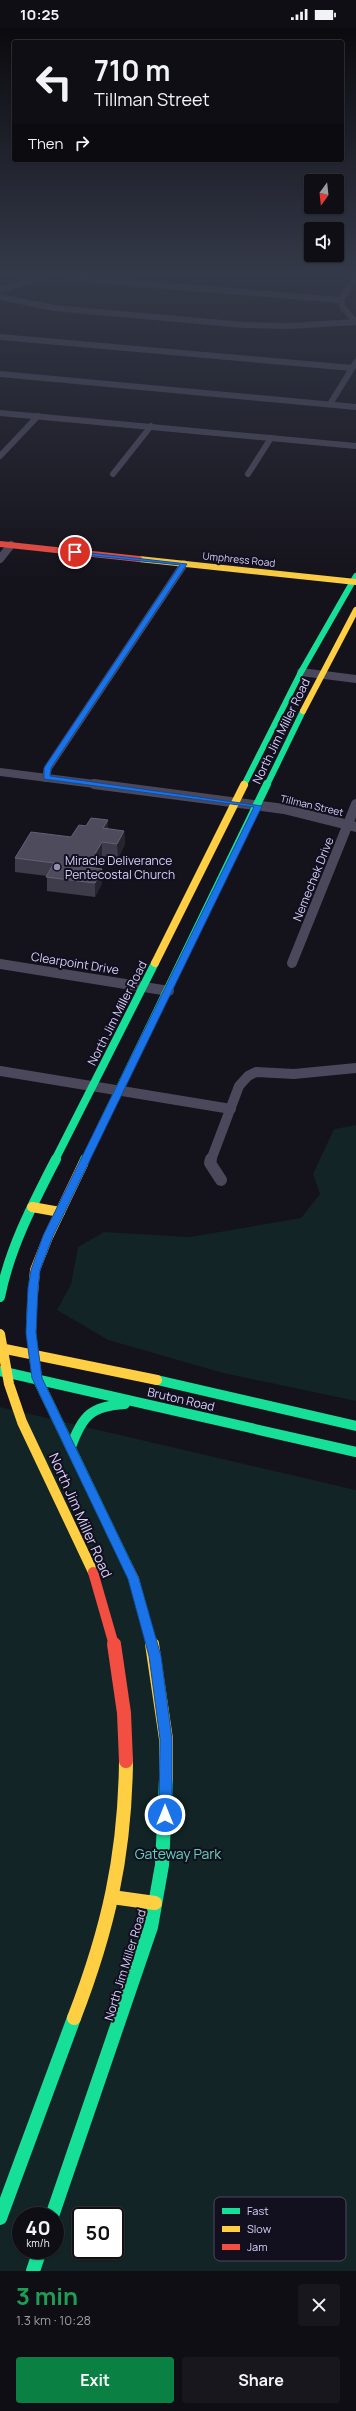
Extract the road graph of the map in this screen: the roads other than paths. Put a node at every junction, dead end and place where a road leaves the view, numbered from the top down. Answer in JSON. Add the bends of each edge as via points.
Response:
{"nodes":[{"id":1,"x":7,"y":375,"type":"edge"},
{"id":2,"x":348,"y":375,"type":"edge"},
{"id":3,"x":330,"y":404,"type":"junction"},
{"id":4,"x":356,"y":406,"type":"edge"},
{"id":5,"x":0,"y":413,"type":"edge"},
{"id":6,"x":38,"y":416,"type":"junction"},
{"id":7,"x":151,"y":426,"type":"junction"},
{"id":8,"x":271,"y":438,"type":"junction"},
{"id":9,"x":356,"y":446,"type":"edge"},
{"id":10,"x":0,"y":456,"type":"edge"},
{"id":11,"x":113,"y":474,"type":"dead end"},
{"id":12,"x":248,"y":474,"type":"dead end"},
{"id":13,"x":0,"y":544,"type":"edge"},
{"id":14,"x":11,"y":545,"type":"junction"},
{"id":15,"x":0,"y":559,"type":"edge"},
{"id":16,"x":184,"y":564,"type":"junction"},
{"id":17,"x":355,"y":579,"type":"edge"},
{"id":18,"x":356,"y":610,"type":"edge"},
{"id":19,"x":301,"y":672,"type":"junction"},
{"id":20,"x":321,"y":675,"type":"junction"},
{"id":21,"x":356,"y":679,"type":"edge"},
{"id":22,"x":0,"y":772,"type":"edge"},
{"id":23,"x":46,"y":778,"type":"junction"},
{"id":24,"x":236,"y":803,"type":"junction"},
{"id":25,"x":356,"y":804,"type":"edge"},
{"id":26,"x":258,"y":806,"type":"junction"},
{"id":27,"x":352,"y":826,"type":"edge"},
{"id":28,"x":292,"y":963,"type":"dead end"},
{"id":29,"x":0,"y":964,"type":"edge"},
{"id":30,"x":143,"y":987,"type":"junction"},
{"id":31,"x":169,"y":991,"type":"junction"},
{"id":32,"x":356,"y":1068,"type":"edge"},
{"id":33,"x":0,"y":1071,"type":"edge"},
{"id":34,"x":93,"y":1087,"type":"junction"},
{"id":35,"x":120,"y":1091,"type":"junction"},
{"id":36,"x":231,"y":1108,"type":"junction"},
{"id":37,"x":221,"y":1180,"type":"dead end"},
{"id":38,"x":32,"y":1207,"type":"junction"},
{"id":39,"x":60,"y":1212,"type":"junction"},
{"id":40,"x":0,"y":1297,"type":"edge"},
{"id":41,"x":0,"y":1334,"type":"edge"},
{"id":42,"x":1,"y":1348,"type":"edge"},
{"id":43,"x":33,"y":1354,"type":"junction"},
{"id":44,"x":3,"y":1372,"type":"edge"},
{"id":45,"x":37,"y":1378,"type":"junction"},
{"id":46,"x":154,"y":1406,"type":"junction"},
{"id":47,"x":356,"y":1426,"type":"edge"},
{"id":48,"x":71,"y":1447,"type":"junction"},
{"id":49,"x":356,"y":1452,"type":"edge"},
{"id":50,"x":112,"y":1897,"type":"junction"},
{"id":51,"x":156,"y":1903,"type":"junction"},
{"id":52,"x":55,"y":2207,"type":"edge"},
{"id":53,"x":0,"y":2218,"type":"edge"},
{"id":54,"x":37,"y":2259,"type":"edge"},
{"id":55,"x":33,"y":2271,"type":"edge"}],
"edges":[{"from":1,"to":3,"type":"street"},
{"from":2,"to":3,"type":"street"},
{"from":3,"to":4,"type":"street"},
{"from":5,"to":6,"type":"street"},
{"from":6,"to":7,"type":"street"},
{"from":6,"to":10,"type":"street"},
{"from":7,"to":8,"type":"street"},
{"from":7,"to":11,"type":"street"},
{"from":8,"to":9,"type":"street"},
{"from":8,"to":12,"type":"street"},
{"from":13,"to":14,"type":"main road","name":"Umphress Road"},
{"from":14,"to":15,"type":"street"},
{"from":14,"to":16,"type":"main road","name":"Umphress Road"},
{"from":16,"to":17,"type":"main road","name":"Umphress Road"},
{"from":16,"to":23,"type":"street","via":[[48,768]]},
{"from":17,"to":19,"type":"main road","name":"North Jim Miller Road"},
{"from":18,"to":20,"type":"main road","name":"North Jim Miller Road"},
{"from":19,"to":20,"type":"street"},
{"from":19,"to":24,"type":"main road","name":"North Jim Miller Road"},
{"from":20,"to":21,"type":"street"},
{"from":20,"to":26,"type":"main road","name":"North Jim Miller Road"},
{"from":22,"to":23,"type":"street","name":"Tillman Street"},
{"from":23,"to":24,"type":"street","name":"Tillman Street"},
{"from":24,"to":26,"type":"street","name":"Tillman Street"},
{"from":24,"to":30,"type":"main road","name":"North Jim Miller Road"},
{"from":25,"to":27,"type":"street","name":"Nemechek Drive"},
{"from":26,"to":27,"type":"street","name":"Tillman Street","via":[[295,811]]},
{"from":26,"to":31,"type":"main road","name":"North Jim Miller Road"},
{"from":27,"to":28,"type":"street","name":"Nemechek Drive"},
{"from":29,"to":30,"type":"street","name":"Clearpoint Drive"},
{"from":30,"to":31,"type":"street","name":"Clearpoint Drive"},
{"from":30,"to":34,"type":"main road","name":"North Jim Miller Road"},
{"from":31,"to":35,"type":"main road","name":"North Jim Miller Road"},
{"from":32,"to":36,"type":"street","via":[[294,1074],[256,1072],[239,1086]]},
{"from":33,"to":34,"type":"street"},
{"from":34,"to":35,"type":"street"},
{"from":34,"to":38,"type":"main road","name":"North Jim Miller Road"},
{"from":35,"to":36,"type":"street"},
{"from":35,"to":39,"type":"main road","name":"North Jim Miller Road"},
{"from":36,"to":37,"type":"street","via":[[210,1163]]},
{"from":38,"to":39,"type":"main road"},
{"from":38,"to":40,"type":"main road","name":"North Jim Miller Road","via":[[12,1249]]},
{"from":39,"to":43,"type":"main road","name":"North Jim Miller Road","via":[[35,1270],[31,1311]]},
{"from":41,"to":42,"type":"main road","name":"North Jim Miller Road"},
{"from":42,"to":43,"type":"main road","name":"Bruton Road"},
{"from":42,"to":44,"type":"main road","name":"North Jim Miller Road"},
{"from":43,"to":45,"type":"main road","name":"North Jim Miller Road"},
{"from":43,"to":47,"type":"main road","name":"Bruton Road"},
{"from":44,"to":45,"type":"main road","name":"Bruton Road"},
{"from":44,"to":50,"type":"main road","name":"North Jim Miller Road","via":[[12,1399],[81,1542],[99,1589],[119,1666],[126,1722],[128,1782]]},
{"from":45,"to":46,"type":"main road","name":"Bruton Road"},
{"from":45,"to":48,"type":"main road","name":"North Jim Miller Road"},
{"from":46,"to":48,"type":"main road","via":[[102,1405],[89,1411],[81,1419]]},
{"from":46,"to":49,"type":"main road","name":"Bruton Road"},
{"from":48,"to":51,"type":"main road","name":"North Jim Miller Road","via":[[134,1579],[155,1656],[166,1739],[165,1830]]},
{"from":50,"to":51,"type":"main road"},
{"from":50,"to":53,"type":"main road","name":"North Jim Miller Road","via":[[110,1911],[87,1982]]},
{"from":51,"to":52,"type":"main road","name":"North Jim Miller Road","via":[[129,1995]]},
{"from":54,"to":55,"type":"main road"}]}
